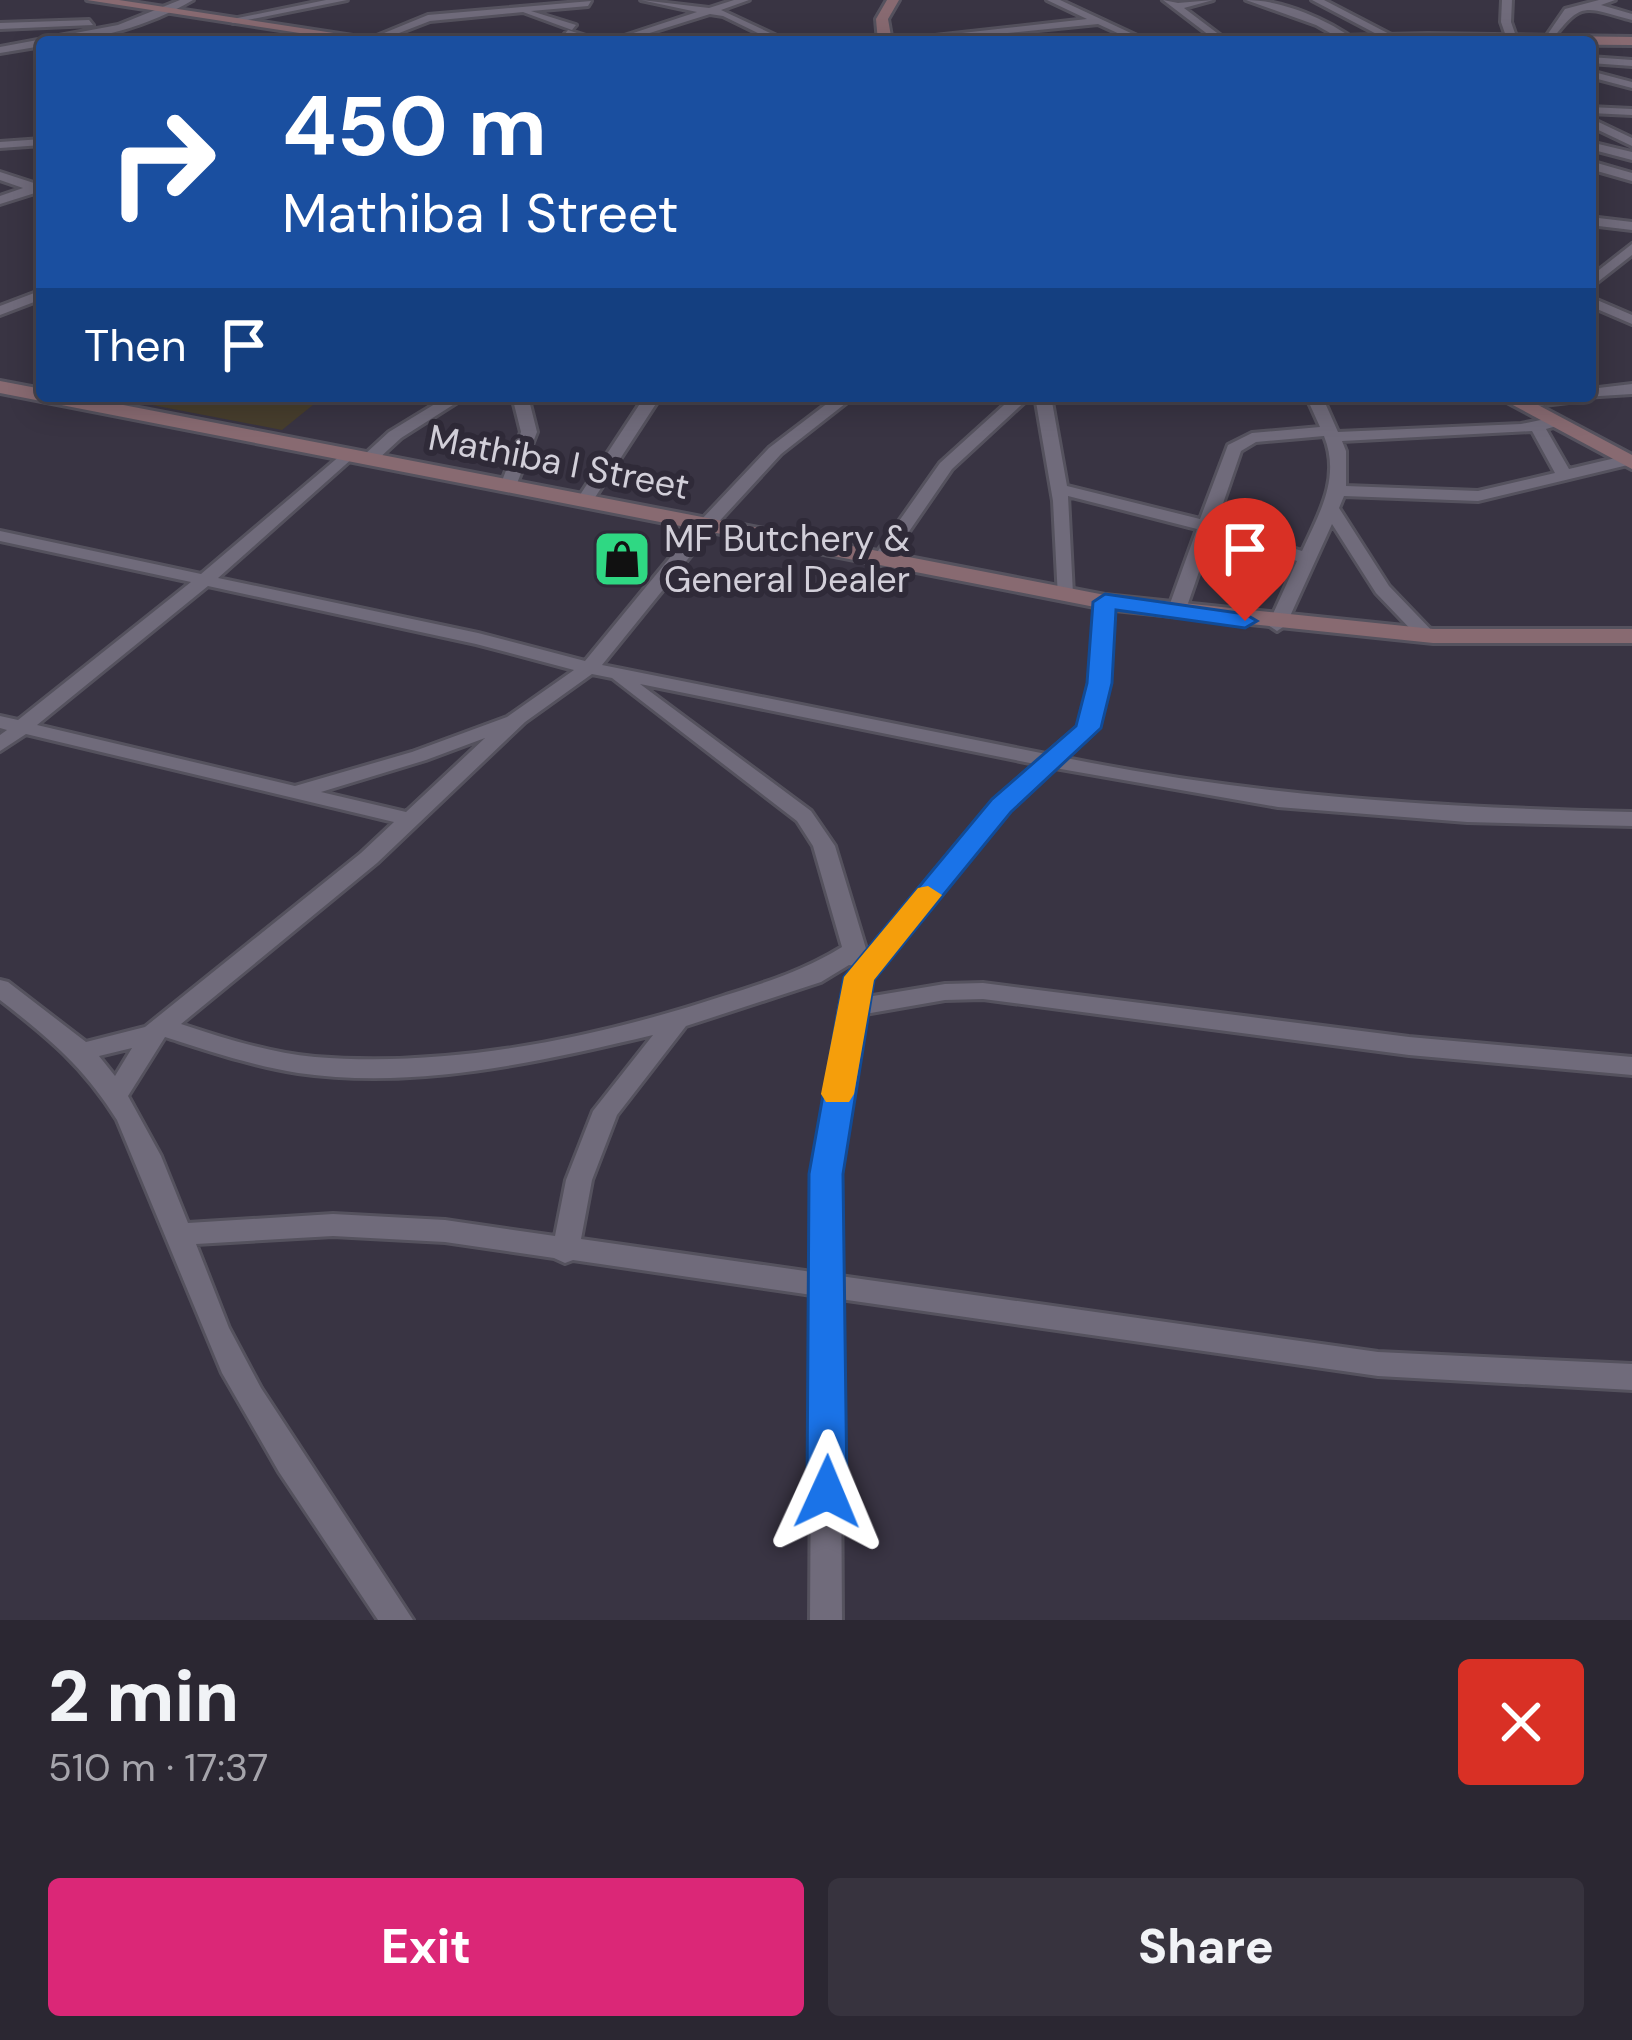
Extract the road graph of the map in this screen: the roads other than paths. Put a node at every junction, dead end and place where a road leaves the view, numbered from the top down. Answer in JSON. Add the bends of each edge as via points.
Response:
{"nodes":[{"id":1,"x":93,"y":0,"type":"edge"},
{"id":2,"x":188,"y":0,"type":"edge"},
{"id":3,"x":292,"y":0,"type":"edge"},
{"id":4,"x":342,"y":0,"type":"edge"},
{"id":5,"x":533,"y":0,"type":"edge"},
{"id":6,"x":646,"y":0,"type":"edge"},
{"id":7,"x":744,"y":0,"type":"edge"},
{"id":8,"x":893,"y":0,"type":"edge"},
{"id":9,"x":1052,"y":0,"type":"edge"},
{"id":10,"x":1208,"y":0,"type":"edge"},
{"id":11,"x":1251,"y":0,"type":"edge"},
{"id":12,"x":1317,"y":0,"type":"edge"},
{"id":13,"x":1508,"y":0,"type":"edge"},
{"id":14,"x":1610,"y":0,"type":"edge"},
{"id":15,"x":589,"y":1,"type":"edge"},
{"id":16,"x":1172,"y":3,"type":"edge"},
{"id":17,"x":1586,"y":3,"type":"edge"},
{"id":18,"x":309,"y":6,"type":"junction"},
{"id":19,"x":162,"y":10,"type":"junction"},
{"id":20,"x":513,"y":10,"type":"junction"},
{"id":21,"x":709,"y":11,"type":"junction"},
{"id":22,"x":1632,"y":16,"type":"edge"},
{"id":23,"x":137,"y":19,"type":"junction"},
{"id":24,"x":233,"y":20,"type":"junction"},
{"id":25,"x":1102,"y":21,"type":"junction"},
{"id":26,"x":0,"y":26,"type":"edge"},
{"id":27,"x":567,"y":34,"type":"edge"},
{"id":28,"x":80,"y":36,"type":"edge"},
{"id":29,"x":344,"y":36,"type":"edge"},
{"id":30,"x":388,"y":36,"type":"edge"},
{"id":31,"x":630,"y":36,"type":"edge"},
{"id":32,"x":772,"y":36,"type":"edge"},
{"id":33,"x":884,"y":36,"type":"edge"},
{"id":34,"x":947,"y":36,"type":"edge"},
{"id":35,"x":1133,"y":36,"type":"edge"},
{"id":36,"x":1216,"y":36,"type":"edge"},
{"id":37,"x":1341,"y":36,"type":"edge"},
{"id":38,"x":1387,"y":36,"type":"edge"},
{"id":39,"x":1511,"y":36,"type":"edge"},
{"id":40,"x":1549,"y":36,"type":"edge"},
{"id":41,"x":1596,"y":40,"type":"edge"},
{"id":42,"x":1632,"y":41,"type":"edge"},
{"id":43,"x":36,"y":44,"type":"edge"},
{"id":44,"x":0,"y":50,"type":"edge"},
{"id":45,"x":1596,"y":60,"type":"edge"},
{"id":46,"x":1632,"y":63,"type":"edge"},
{"id":47,"x":1596,"y":76,"type":"edge"},
{"id":48,"x":1632,"y":85,"type":"edge"},
{"id":49,"x":1596,"y":110,"type":"edge"},
{"id":50,"x":1632,"y":112,"type":"edge"},
{"id":51,"x":1596,"y":124,"type":"edge"},
{"id":52,"x":36,"y":143,"type":"edge"},
{"id":53,"x":1632,"y":143,"type":"edge"},
{"id":54,"x":0,"y":146,"type":"edge"},
{"id":55,"x":1596,"y":148,"type":"edge"},
{"id":56,"x":1632,"y":161,"type":"edge"},
{"id":57,"x":1596,"y":167,"type":"edge"},
{"id":58,"x":0,"y":176,"type":"edge"},
{"id":59,"x":1632,"y":177,"type":"edge"},
{"id":60,"x":36,"y":187,"type":"edge"},
{"id":61,"x":36,"y":189,"type":"edge"},
{"id":62,"x":0,"y":200,"type":"edge"},
{"id":63,"x":1596,"y":222,"type":"edge"},
{"id":64,"x":1632,"y":226,"type":"edge"},
{"id":65,"x":1630,"y":252,"type":"edge"},
{"id":66,"x":1596,"y":279,"type":"edge"},
{"id":67,"x":36,"y":296,"type":"edge"},
{"id":68,"x":1632,"y":298,"type":"edge"},
{"id":69,"x":1596,"y":304,"type":"edge"},
{"id":70,"x":1596,"y":305,"type":"edge"},
{"id":71,"x":2,"y":309,"type":"edge"},
{"id":72,"x":1632,"y":320,"type":"edge"},
{"id":73,"x":1632,"y":389,"type":"edge"},
{"id":74,"x":3,"y":390,"type":"edge"},
{"id":75,"x":1596,"y":393,"type":"edge"},
{"id":76,"x":36,"y":395,"type":"edge"},
{"id":77,"x":76,"y":402,"type":"edge"},
{"id":78,"x":449,"y":402,"type":"edge"},
{"id":79,"x":522,"y":402,"type":"edge"},
{"id":80,"x":649,"y":402,"type":"edge"},
{"id":81,"x":839,"y":402,"type":"edge"},
{"id":82,"x":1017,"y":402,"type":"edge"},
{"id":83,"x":1044,"y":402,"type":"edge"},
{"id":84,"x":1317,"y":402,"type":"edge"},
{"id":85,"x":1516,"y":402,"type":"edge"},
{"id":86,"x":1546,"y":425,"type":"junction"},
{"id":87,"x":1332,"y":434,"type":"junction"},
{"id":88,"x":359,"y":456,"type":"junction"},
{"id":89,"x":1630,"y":462,"type":"edge"},
{"id":90,"x":1564,"y":474,"type":"junction"},
{"id":91,"x":508,"y":486,"type":"junction"},
{"id":92,"x":1060,"y":489,"type":"junction"},
{"id":93,"x":1338,"y":491,"type":"junction"},
{"id":94,"x":584,"y":500,"type":"junction"},
{"id":95,"x":1332,"y":511,"type":"junction"},
{"id":96,"x":707,"y":524,"type":"junction"},
{"id":97,"x":1206,"y":526,"type":"junction"},
{"id":98,"x":0,"y":536,"type":"edge"},
{"id":99,"x":882,"y":558,"type":"junction"},
{"id":100,"x":1310,"y":559,"type":"junction"},
{"id":101,"x":202,"y":582,"type":"junction"},
{"id":102,"x":1064,"y":594,"type":"junction"},
{"id":103,"x":1105,"y":602,"type":"junction"},
{"id":104,"x":1176,"y":612,"type":"junction"},
{"id":105,"x":1277,"y":625,"type":"junction"},
{"id":106,"x":1428,"y":636,"type":"junction"},
{"id":107,"x":1631,"y":639,"type":"edge"},
{"id":108,"x":589,"y":668,"type":"junction"},
{"id":109,"x":616,"y":675,"type":"junction"},
{"id":110,"x":518,"y":718,"type":"junction"},
{"id":111,"x":11,"y":725,"type":"edge"},
{"id":112,"x":0,"y":745,"type":"edge"},
{"id":113,"x":1048,"y":760,"type":"junction"},
{"id":114,"x":295,"y":793,"type":"junction"},
{"id":115,"x":1632,"y":819,"type":"edge"},
{"id":116,"x":412,"y":820,"type":"junction"},
{"id":117,"x":855,"y":950,"type":"junction"},
{"id":118,"x":860,"y":977,"type":"junction"},
{"id":119,"x":0,"y":988,"type":"edge"},
{"id":120,"x":852,"y":1008,"type":"junction"},
{"id":121,"x":678,"y":1020,"type":"junction"},
{"id":122,"x":157,"y":1031,"type":"junction"},
{"id":123,"x":81,"y":1052,"type":"junction"},
{"id":124,"x":1632,"y":1066,"type":"edge"},
{"id":125,"x":116,"y":1097,"type":"junction"},
{"id":126,"x":179,"y":1234,"type":"junction"},
{"id":127,"x":565,"y":1252,"type":"junction"},
{"id":128,"x":828,"y":1284,"type":"junction"},
{"id":129,"x":1632,"y":1377,"type":"edge"},
{"id":130,"x":397,"y":1620,"type":"edge"},
{"id":131,"x":826,"y":1620,"type":"edge"}],
"edges":[{"from":1,"to":19,"type":"street"},
{"from":2,"to":19,"type":"street"},
{"from":3,"to":18,"type":"street"},
{"from":4,"to":18,"type":"street"},
{"from":5,"to":20,"type":"street"},
{"from":6,"to":21,"type":"street"},
{"from":7,"to":21,"type":"street"},
{"from":8,"to":33,"type":"street","via":[[882,19]]},
{"from":9,"to":25,"type":"street"},
{"from":10,"to":16,"type":"street"},
{"from":11,"to":37,"type":"street"},
{"from":12,"to":38,"type":"street"},
{"from":13,"to":39,"type":"street"},
{"from":14,"to":17,"type":"street"},
{"from":15,"to":20,"type":"street"},
{"from":15,"to":27,"type":"street"},
{"from":16,"to":36,"type":"street"},
{"from":17,"to":22,"type":"street"},
{"from":17,"to":40,"type":"street","via":[[1568,11]]},
{"from":18,"to":24,"type":"street"},
{"from":19,"to":23,"type":"street"},
{"from":19,"to":24,"type":"street"},
{"from":20,"to":27,"type":"street"},
{"from":20,"to":30,"type":"street","via":[[417,20]]},
{"from":21,"to":31,"type":"street"},
{"from":21,"to":32,"type":"street"},
{"from":23,"to":26,"type":"street"},
{"from":23,"to":28,"type":"street"},
{"from":24,"to":29,"type":"street"},
{"from":25,"to":34,"type":"street"},
{"from":25,"to":35,"type":"street"},
{"from":41,"to":42,"type":"street"},
{"from":43,"to":44,"type":"street"},
{"from":45,"to":46,"type":"street"},
{"from":47,"to":48,"type":"street"},
{"from":49,"to":50,"type":"street"},
{"from":51,"to":53,"type":"street"},
{"from":52,"to":54,"type":"street"},
{"from":55,"to":56,"type":"street"},
{"from":57,"to":59,"type":"street"},
{"from":58,"to":60,"type":"street"},
{"from":61,"to":62,"type":"street"},
{"from":63,"to":64,"type":"street"},
{"from":65,"to":66,"type":"street"},
{"from":67,"to":71,"type":"street"},
{"from":68,"to":69,"type":"street"},
{"from":70,"to":72,"type":"street"},
{"from":73,"to":75,"type":"street"},
{"from":74,"to":76,"type":"street","name":"Mathiba I Street"},
{"from":77,"to":88,"type":"street","name":"Mathiba I Street"},
{"from":78,"to":88,"type":"street"},
{"from":79,"to":91,"type":"street","via":[[529,432]]},
{"from":80,"to":94,"type":"street"},
{"from":81,"to":96,"type":"street","via":[[775,451]]},
{"from":82,"to":99,"type":"street","via":[[946,466]]},
{"from":83,"to":92,"type":"street"},
{"from":84,"to":87,"type":"street"},
{"from":85,"to":86,"type":"street"},
{"from":86,"to":87,"type":"street"},
{"from":86,"to":89,"type":"street"},
{"from":86,"to":90,"type":"street"},
{"from":87,"to":93,"type":"street"},
{"from":87,"to":97,"type":"street","via":[[1252,438],[1234,448]]},
{"from":88,"to":91,"type":"street","name":"Mathiba I Street"},
{"from":88,"to":101,"type":"street"},
{"from":89,"to":90,"type":"street"},
{"from":90,"to":93,"type":"street","via":[[1478,496]]},
{"from":91,"to":94,"type":"street","name":"Mathiba I Street"},
{"from":92,"to":97,"type":"street"},
{"from":92,"to":102,"type":"street"},
{"from":93,"to":95,"type":"street"},
{"from":94,"to":96,"type":"street","name":"Mathiba I Street"},
{"from":95,"to":100,"type":"street"},
{"from":95,"to":106,"type":"street","via":[[1382,589]]},
{"from":96,"to":99,"type":"street","name":"Mathiba I Street"},
{"from":96,"to":108,"type":"street"},
{"from":97,"to":100,"type":"street"},
{"from":97,"to":104,"type":"street"},
{"from":98,"to":101,"type":"street"},
{"from":99,"to":102,"type":"street","name":"Mathiba I Street"},
{"from":100,"to":105,"type":"street"},
{"from":101,"to":108,"type":"street"},
{"from":101,"to":111,"type":"street"},
{"from":102,"to":103,"type":"street","name":"Mathiba I Street"},
{"from":103,"to":104,"type":"street","name":"Mathiba I Street"},
{"from":103,"to":113,"type":"street","via":[[1094,713],[1081,738]]},
{"from":104,"to":105,"type":"street","name":"Mathiba I Street"},
{"from":105,"to":106,"type":"street","name":"Mathiba I Street"},
{"from":106,"to":107,"type":"street","name":"Mathiba I Street"},
{"from":108,"to":109,"type":"street"},
{"from":108,"to":110,"type":"street"},
{"from":109,"to":113,"type":"street"},
{"from":109,"to":117,"type":"street","via":[[805,816],[824,845]]},
{"from":110,"to":114,"type":"street"},
{"from":110,"to":116,"type":"street"},
{"from":111,"to":112,"type":"street"},
{"from":111,"to":114,"type":"street"},
{"from":113,"to":115,"type":"street","via":[[1332,807]]},
{"from":113,"to":118,"type":"street"},
{"from":114,"to":116,"type":"street"},
{"from":116,"to":122,"type":"street"},
{"from":117,"to":118,"type":"street"},
{"from":117,"to":121,"type":"street","via":[[813,976]]},
{"from":118,"to":120,"type":"street"},
{"from":119,"to":123,"type":"street"},
{"from":120,"to":124,"type":"street","via":[[983,991]]},
{"from":120,"to":128,"type":"street","via":[[826,1174]]},
{"from":121,"to":122,"type":"street","via":[[488,1058],[346,1068]]},
{"from":121,"to":127,"type":"street","via":[[605,1111],[579,1180]]},
{"from":122,"to":123,"type":"street"},
{"from":122,"to":125,"type":"street"},
{"from":123,"to":125,"type":"street"},
{"from":125,"to":126,"type":"street"},
{"from":126,"to":127,"type":"street","via":[[388,1227]]},
{"from":126,"to":130,"type":"street","via":[[248,1395]]},
{"from":127,"to":128,"type":"street"},
{"from":128,"to":129,"type":"street","via":[[1378,1364]]},
{"from":128,"to":131,"type":"street"}]}
